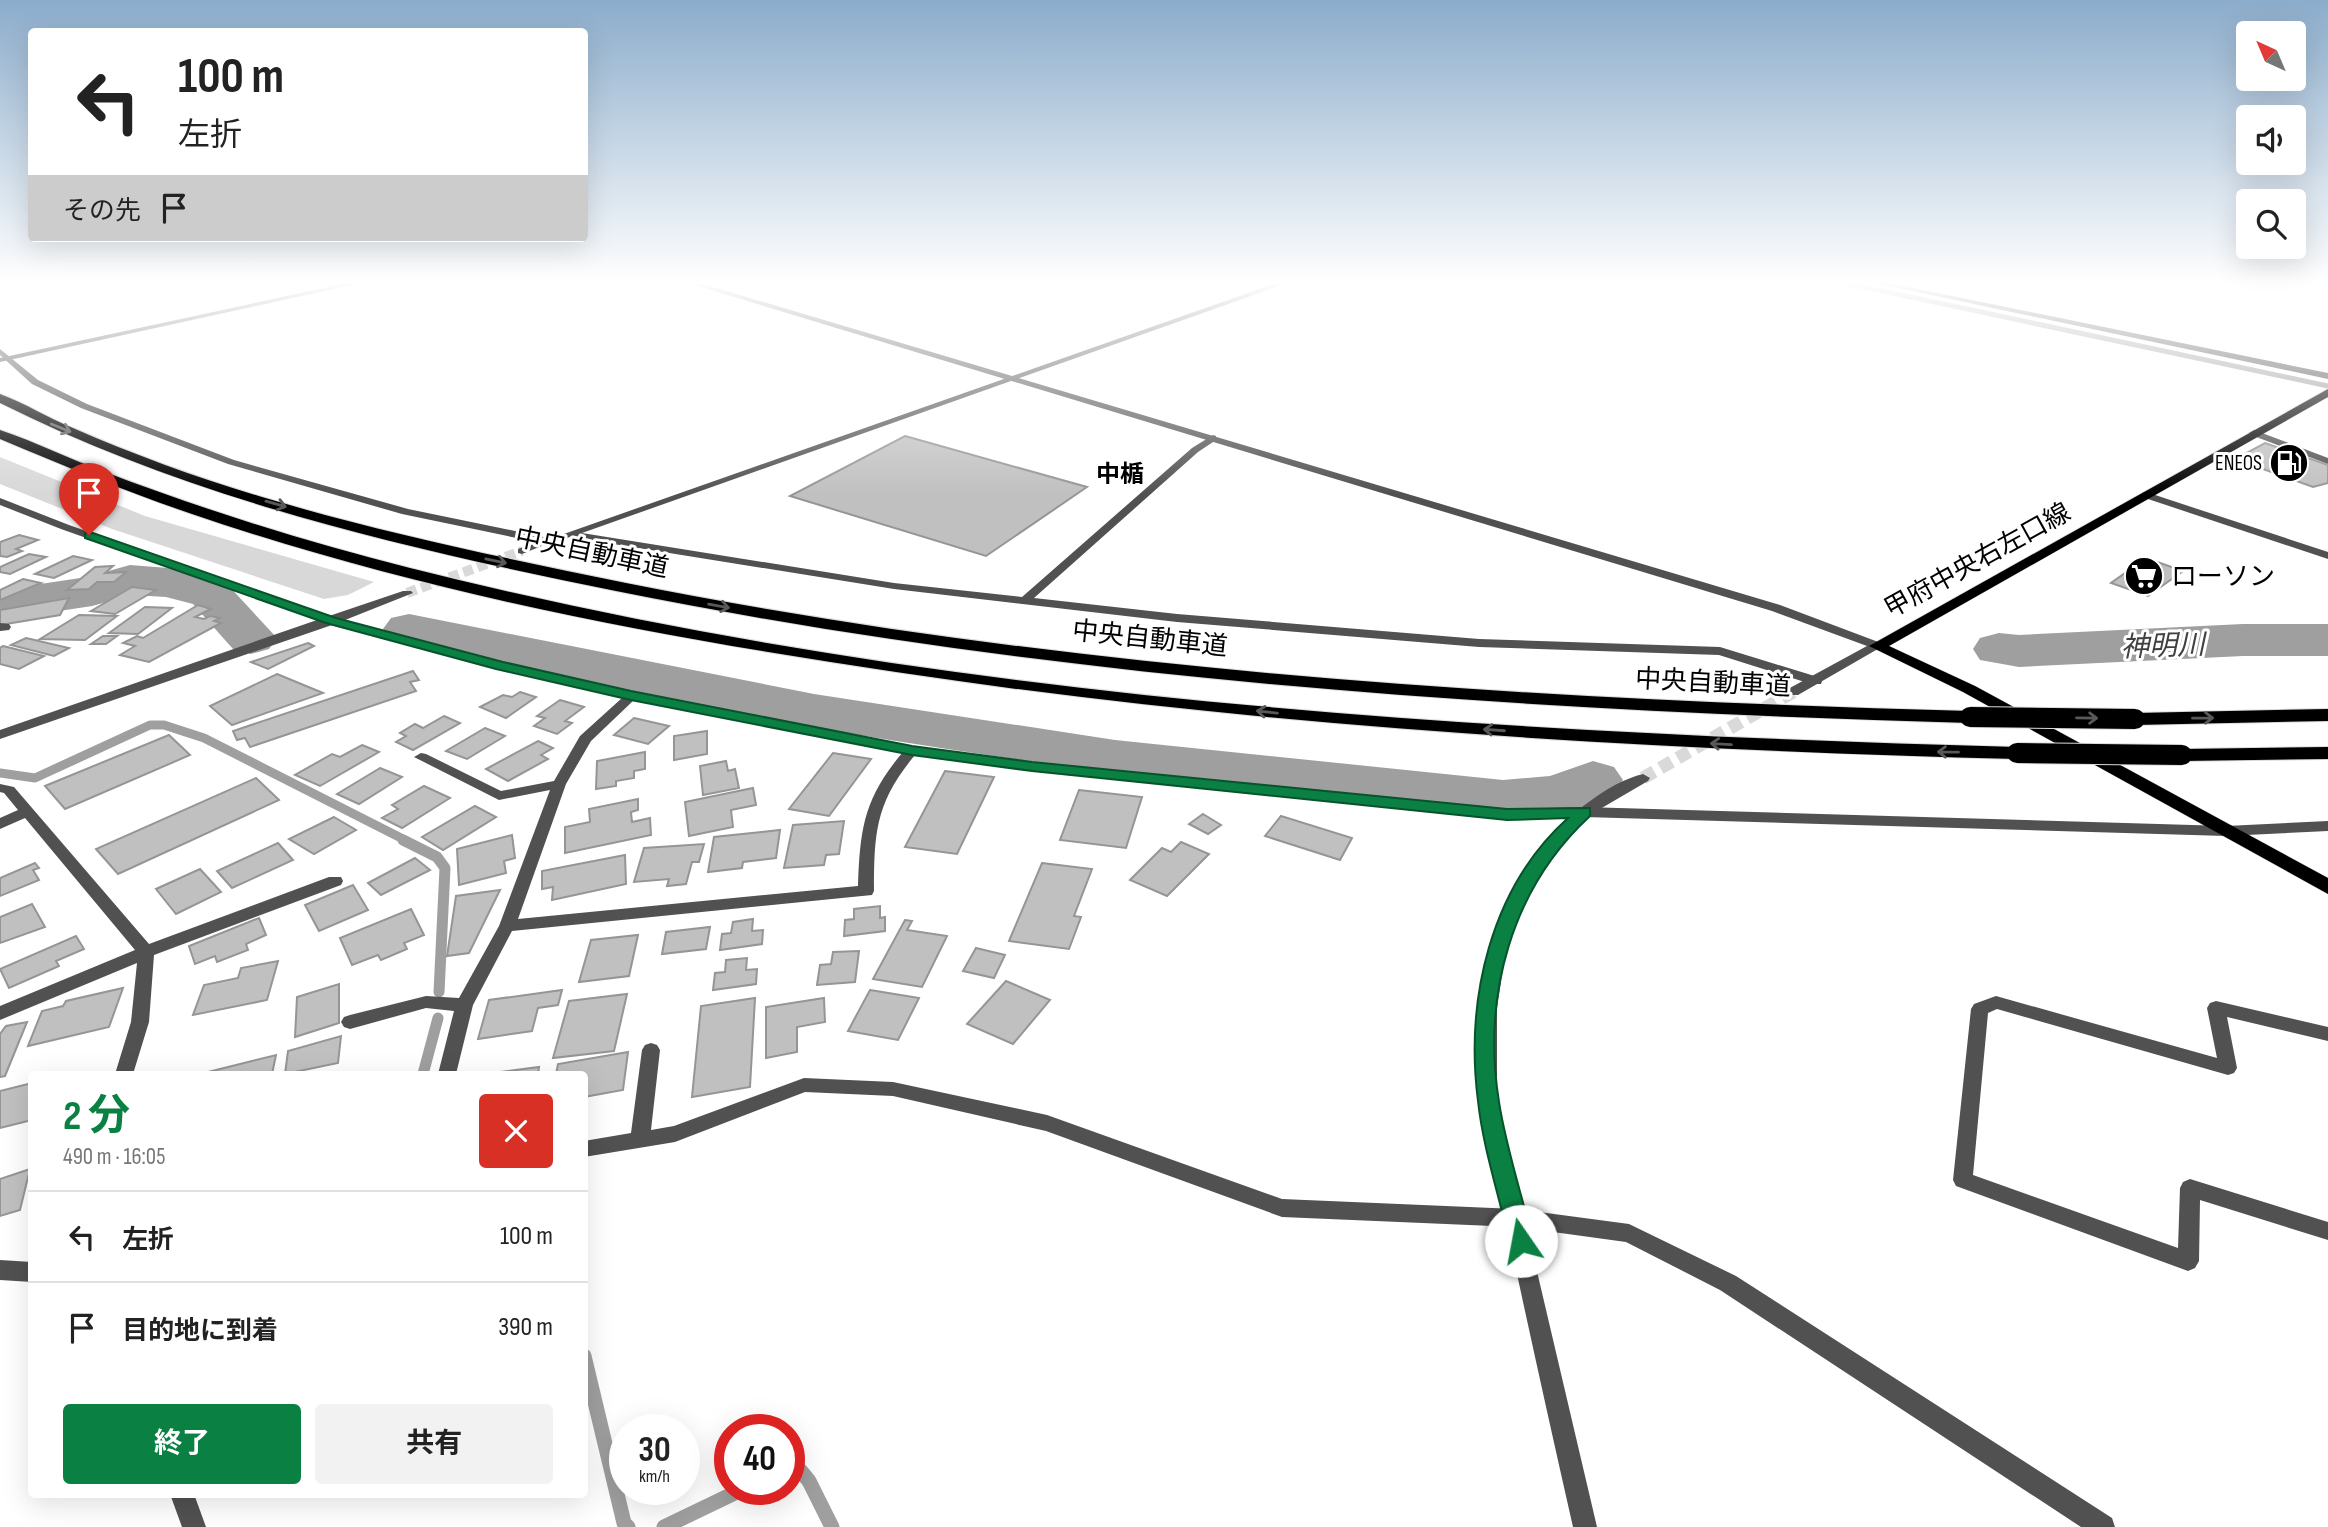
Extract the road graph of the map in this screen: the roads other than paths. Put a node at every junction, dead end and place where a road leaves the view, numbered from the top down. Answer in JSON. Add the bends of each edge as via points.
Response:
{"nodes":[{"id":1,"x":20,"y":352,"type":"edge"},
{"id":2,"x":925,"y":352,"type":"edge"},
{"id":3,"x":1090,"y":352,"type":"edge"},
{"id":4,"x":2213,"y":352,"type":"edge"},
{"id":5,"x":2,"y":356,"type":"edge"},
{"id":6,"x":2328,"y":376,"type":"edge"},
{"id":7,"x":1016,"y":379,"type":"junction"},
{"id":8,"x":2328,"y":393,"type":"edge"},
{"id":9,"x":0,"y":398,"type":"edge"},
{"id":10,"x":2254,"y":433,"type":"junction"},
{"id":11,"x":0,"y":434,"type":"edge"},
{"id":12,"x":1213,"y":438,"type":"junction"},
{"id":13,"x":2328,"y":461,"type":"edge"},
{"id":14,"x":2146,"y":495,"type":"junction"},
{"id":15,"x":0,"y":501,"type":"edge"},
{"id":16,"x":569,"y":534,"type":"junction"},
{"id":17,"x":548,"y":541,"type":"junction"},
{"id":18,"x":522,"y":551,"type":"tunnel mouth"},
{"id":19,"x":2328,"y":556,"type":"edge"},
{"id":20,"x":407,"y":593,"type":"tunnel mouth"},
{"id":21,"x":1024,"y":601,"type":"junction"},
{"id":22,"x":331,"y":621,"type":"junction"},
{"id":23,"x":1877,"y":646,"type":"junction"},
{"id":24,"x":1816,"y":681,"type":"junction"},
{"id":25,"x":1793,"y":692,"type":"tunnel mouth"},
{"id":26,"x":631,"y":696,"type":"junction"},
{"id":27,"x":2328,"y":715,"type":"edge"},
{"id":28,"x":0,"y":735,"type":"edge"},
{"id":29,"x":912,"y":750,"type":"junction"},
{"id":30,"x":2328,"y":753,"type":"edge"},
{"id":31,"x":421,"y":757,"type":"dead end"},
{"id":32,"x":1643,"y":778,"type":"tunnel mouth"},
{"id":33,"x":559,"y":785,"type":"junction"},
{"id":34,"x":0,"y":788,"type":"edge"},
{"id":35,"x":27,"y":812,"type":"junction"},
{"id":36,"x":1584,"y":812,"type":"junction"},
{"id":37,"x":0,"y":824,"type":"edge"},
{"id":38,"x":2328,"y":826,"type":"edge"},
{"id":39,"x":2226,"y":831,"type":"junction"},
{"id":40,"x":335,"y":881,"type":"dead end"},
{"id":41,"x":2328,"y":887,"type":"edge"},
{"id":42,"x":507,"y":926,"type":"junction"},
{"id":43,"x":146,"y":952,"type":"junction"},
{"id":44,"x":464,"y":1005,"type":"junction"},
{"id":45,"x":0,"y":1013,"type":"edge"},
{"id":46,"x":350,"y":1022,"type":"dead end"},
{"id":47,"x":2328,"y":1034,"type":"edge"},
{"id":48,"x":651,"y":1050,"type":"dead end"},
{"id":49,"x":125,"y":1071,"type":"edge"},
{"id":50,"x":448,"y":1071,"type":"edge"},
{"id":51,"x":640,"y":1140,"type":"junction"},
{"id":52,"x":588,"y":1148,"type":"edge"},
{"id":53,"x":1516,"y":1218,"type":"junction"},
{"id":54,"x":2328,"y":1231,"type":"edge"},
{"id":55,"x":0,"y":1270,"type":"edge"},
{"id":56,"x":28,"y":1272,"type":"edge"},
{"id":57,"x":183,"y":1498,"type":"edge"},
{"id":58,"x":194,"y":1527,"type":"edge"},
{"id":59,"x":1585,"y":1527,"type":"edge"},
{"id":60,"x":2103,"y":1527,"type":"edge"}],
"edges":[{"from":1,"to":5,"type":"street"},
{"from":2,"to":7,"type":"street"},
{"from":3,"to":7,"type":"street"},
{"from":4,"to":6,"type":"street"},
{"from":5,"to":17,"type":"street","via":[[35,382],[85,406],[230,462],[406,512]]},
{"from":7,"to":12,"type":"street"},
{"from":7,"to":16,"type":"street"},
{"from":8,"to":10,"type":"main road","name":"甲府中央右左口線"},
{"from":9,"to":27,"type":"highway","name":"中央自動車道","one_way":true,"bridge":true,"via":[[122,452],[335,522],[611,586],[773,615],[1132,665],[1596,704],[1784,713],[2135,719]]},
{"from":10,"to":13,"type":"street"},
{"from":10,"to":14,"type":"main road","name":"甲府中央右左口線"},
{"from":30,"to":11,"type":"highway","one_way":true,"bridge":true,"via":[[2017,754],[1794,748],[1363,721],[1125,698],[924,671],[635,623],[424,577],[184,507],[80,470]]},
{"from":12,"to":21,"type":"street"},
{"from":12,"to":23,"type":"street","via":[[1762,604]]},
{"from":14,"to":19,"type":"street"},
{"from":14,"to":23,"type":"main road","name":"甲府中央右左口線"},
{"from":15,"to":22,"type":"street"},
{"from":16,"to":17,"type":"street"},
{"from":16,"to":21,"type":"street","via":[[894,586]]},
{"from":17,"to":18,"type":"street"},
{"from":20,"to":22,"type":"street"},
{"from":21,"to":24,"type":"street","via":[[1479,643],[1720,651]]},
{"from":22,"to":26,"type":"street"},
{"from":22,"to":28,"type":"street"},
{"from":23,"to":24,"type":"street"},
{"from":23,"to":39,"type":"main road","name":"甲府中央右左口線","via":[[1969,689]]},
{"from":24,"to":25,"type":"street"},
{"from":26,"to":29,"type":"street"},
{"from":26,"to":33,"type":"street","via":[[584,739]]},
{"from":29,"to":36,"type":"street","via":[[1507,814]]},
{"from":29,"to":42,"type":"street","via":[[879,795],[867,830],[866,891]]},
{"from":31,"to":33,"type":"street","via":[[499,796]]},
{"from":32,"to":36,"type":"street"},
{"from":33,"to":42,"type":"street"},
{"from":34,"to":35,"type":"street","via":[[9,790]]},
{"from":35,"to":37,"type":"street"},
{"from":35,"to":43,"type":"street"},
{"from":36,"to":39,"type":"street"},
{"from":36,"to":53,"type":"street","via":[[1557,837],[1525,882],[1493,962],[1485,1029],[1488,1101]]},
{"from":38,"to":39,"type":"street"},
{"from":39,"to":41,"type":"main road","name":"甲府中央右左口線"},
{"from":40,"to":43,"type":"street"},
{"from":42,"to":44,"type":"street"},
{"from":43,"to":45,"type":"street"},
{"from":43,"to":49,"type":"street","via":[[140,1023]]},
{"from":44,"to":46,"type":"street","via":[[426,1002]]},
{"from":44,"to":50,"type":"street"},
{"from":47,"to":54,"type":"street","via":[[2216,1008],[2228,1068],[1996,1002],[1980,1009],[1963,1180],[2188,1261],[2190,1188]]},
{"from":48,"to":51,"type":"street"},
{"from":51,"to":52,"type":"street"},
{"from":51,"to":53,"type":"street","via":[[675,1134],[804,1085],[893,1089],[1047,1123],[1282,1208]]},
{"from":53,"to":59,"type":"street"},
{"from":53,"to":60,"type":"street","via":[[1629,1233],[1728,1283]]},
{"from":55,"to":56,"type":"street"},
{"from":57,"to":58,"type":"street"}]}
